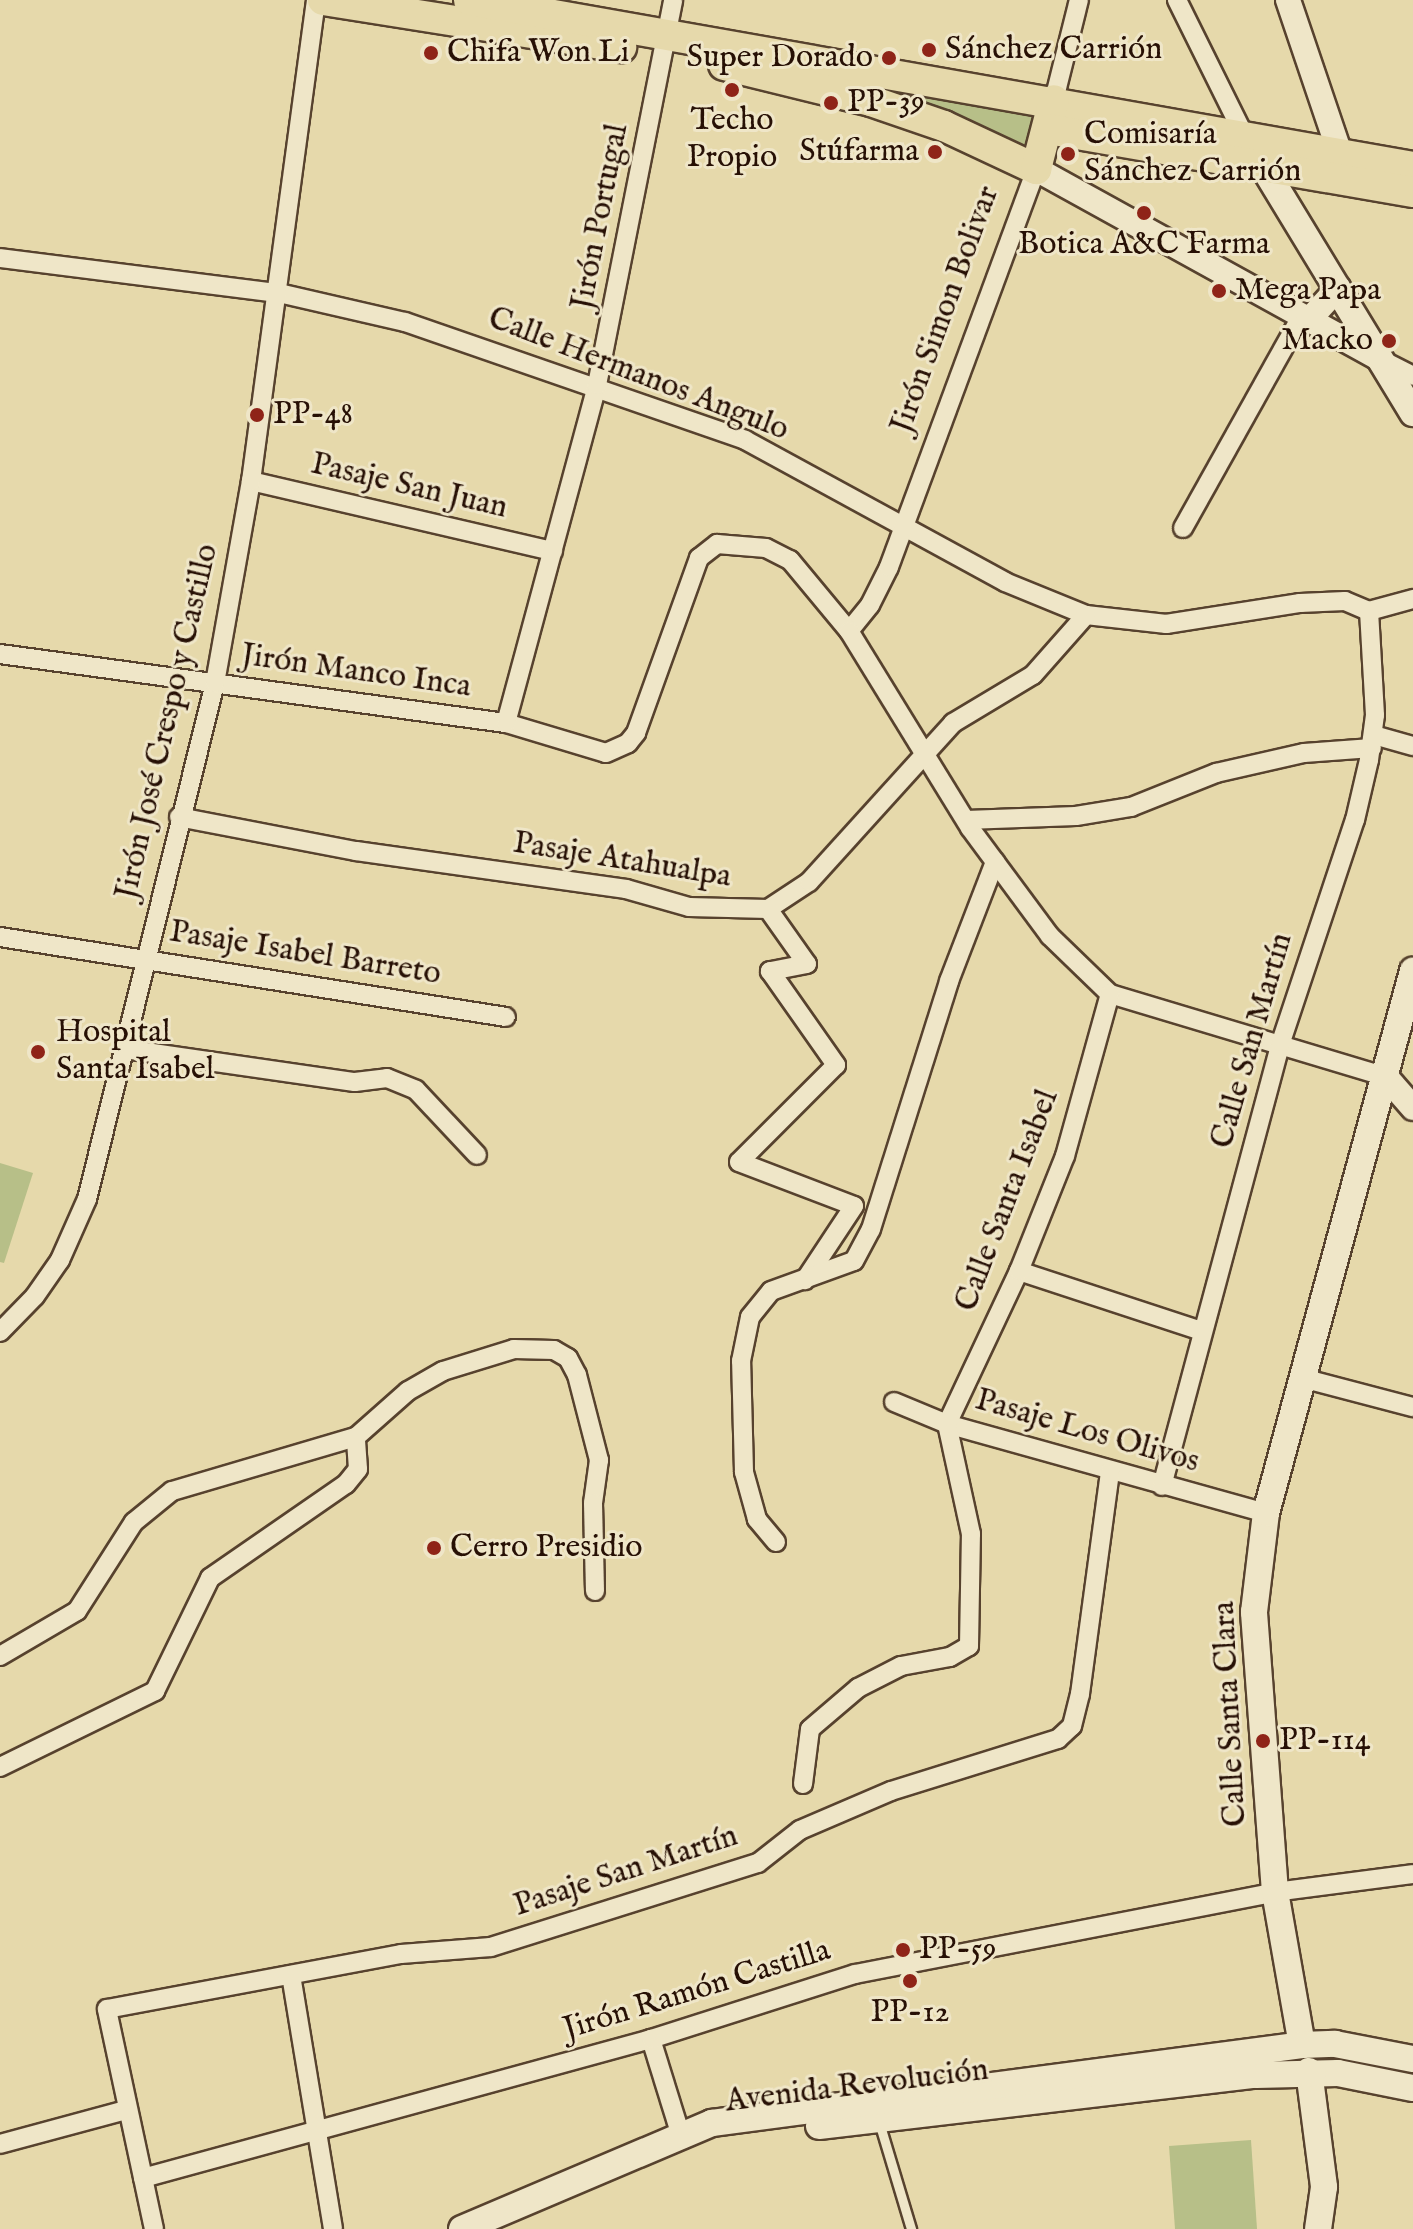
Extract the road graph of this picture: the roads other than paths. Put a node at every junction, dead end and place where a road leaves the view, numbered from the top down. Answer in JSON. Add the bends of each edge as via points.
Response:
{"nodes":[{"id":1,"x":316,"y":0,"type":"edge"},
{"id":2,"x":323,"y":0,"type":"edge"},
{"id":3,"x":469,"y":0,"type":"edge"},
{"id":4,"x":673,"y":0,"type":"edge"},
{"id":5,"x":1079,"y":0,"type":"edge"},
{"id":6,"x":1177,"y":0,"type":"edge"},
{"id":7,"x":1288,"y":0,"type":"edge"},
{"id":8,"x":666,"y":44,"type":"junction"},
{"id":9,"x":1051,"y":115,"type":"junction"},
{"id":10,"x":1245,"y":138,"type":"junction"},
{"id":11,"x":1413,"y":167,"type":"edge"},
{"id":12,"x":1264,"y":168,"type":"junction"},
{"id":13,"x":1345,"y":168,"type":"junction"},
{"id":14,"x":1036,"y":169,"type":"junction"},
{"id":15,"x":1413,"y":192,"type":"edge"},
{"id":16,"x":0,"y":258,"type":"edge"},
{"id":17,"x":1338,"y":288,"type":"junction"},
{"id":18,"x":279,"y":293,"type":"junction"},
{"id":19,"x":1304,"y":319,"type":"junction"},
{"id":20,"x":1376,"y":357,"type":"junction"},
{"id":21,"x":1413,"y":376,"type":"edge"},
{"id":22,"x":597,"y":385,"type":"junction"},
{"id":23,"x":1413,"y":413,"type":"edge"},
{"id":24,"x":251,"y":481,"type":"junction"},
{"id":25,"x":905,"y":524,"type":"junction"},
{"id":26,"x":1183,"y":528,"type":"dead end"},
{"id":27,"x":553,"y":551,"type":"junction"},
{"id":28,"x":1413,"y":599,"type":"edge"},
{"id":29,"x":1369,"y":611,"type":"junction"},
{"id":30,"x":1086,"y":615,"type":"junction"},
{"id":31,"x":849,"y":631,"type":"junction"},
{"id":32,"x":0,"y":654,"type":"edge"},
{"id":33,"x":215,"y":683,"type":"junction"},
{"id":34,"x":506,"y":723,"type":"junction"},
{"id":35,"x":1373,"y":742,"type":"junction"},
{"id":36,"x":1413,"y":746,"type":"edge"},
{"id":37,"x":926,"y":751,"type":"junction"},
{"id":38,"x":179,"y":817,"type":"junction"},
{"id":39,"x":966,"y":820,"type":"junction"},
{"id":40,"x":995,"y":862,"type":"junction"},
{"id":41,"x":768,"y":909,"type":"junction"},
{"id":42,"x":0,"y":937,"type":"edge"},
{"id":43,"x":145,"y":958,"type":"junction"},
{"id":44,"x":1413,"y":971,"type":"edge"},
{"id":45,"x":1110,"y":994,"type":"junction"},
{"id":46,"x":506,"y":1017,"type":"dead end"},
{"id":47,"x":1281,"y":1042,"type":"junction"},
{"id":48,"x":125,"y":1049,"type":"junction"},
{"id":49,"x":1386,"y":1077,"type":"junction"},
{"id":50,"x":1413,"y":1081,"type":"edge"},
{"id":51,"x":1413,"y":1108,"type":"edge"},
{"id":52,"x":477,"y":1155,"type":"dead end"},
{"id":53,"x":1019,"y":1271,"type":"junction"},
{"id":54,"x":804,"y":1281,"type":"junction"},
{"id":55,"x":1201,"y":1331,"type":"junction"},
{"id":56,"x":0,"y":1332,"type":"edge"},
{"id":57,"x":1306,"y":1379,"type":"junction"},
{"id":58,"x":894,"y":1402,"type":"dead end"},
{"id":59,"x":1413,"y":1407,"type":"edge"},
{"id":60,"x":947,"y":1424,"type":"junction"},
{"id":61,"x":356,"y":1437,"type":"junction"},
{"id":62,"x":1110,"y":1471,"type":"junction"},
{"id":63,"x":1162,"y":1486,"type":"junction"},
{"id":64,"x":1266,"y":1513,"type":"junction"},
{"id":65,"x":776,"y":1542,"type":"dead end"},
{"id":66,"x":595,"y":1591,"type":"dead end"},
{"id":67,"x":0,"y":1656,"type":"edge"},
{"id":68,"x":0,"y":1767,"type":"edge"},
{"id":69,"x":803,"y":1784,"type":"dead end"},
{"id":70,"x":1409,"y":1869,"type":"edge"},
{"id":71,"x":1275,"y":1892,"type":"junction"},
{"id":72,"x":291,"y":1975,"type":"junction"},
{"id":73,"x":651,"y":2039,"type":"junction"},
{"id":74,"x":1302,"y":2045,"type":"junction"},
{"id":75,"x":1413,"y":2059,"type":"edge"},
{"id":76,"x":1309,"y":2071,"type":"junction"},
{"id":77,"x":1413,"y":2088,"type":"edge"},
{"id":78,"x":126,"y":2110,"type":"junction"},
{"id":79,"x":878,"y":2119,"type":"junction"},
{"id":80,"x":319,"y":2130,"type":"junction"},
{"id":81,"x":690,"y":2136,"type":"junction"},
{"id":82,"x":0,"y":2144,"type":"edge"},
{"id":83,"x":143,"y":2178,"type":"junction"},
{"id":84,"x":154,"y":2229,"type":"edge"},
{"id":85,"x":333,"y":2229,"type":"edge"},
{"id":86,"x":462,"y":2229,"type":"edge"},
{"id":87,"x":911,"y":2229,"type":"edge"},
{"id":88,"x":1318,"y":2229,"type":"edge"}],
"edges":[{"from":1,"to":18,"type":"street","name":"Jirón José Crespo y Castillo"},
{"from":2,"to":8,"type":"main road"},
{"from":3,"to":8,"type":"main road"},
{"from":4,"to":8,"type":"street","name":"Jirón Portugal"},
{"from":5,"to":9,"type":"street","name":"Jirón Simon Bolivar"},
{"from":6,"to":10,"type":"street"},
{"from":7,"to":13,"type":"street"},
{"from":8,"to":9,"type":"main road"},
{"from":8,"to":14,"type":"main road","via":[[871,101],[944,126]]},
{"from":8,"to":22,"type":"street","name":"Jirón Portugal"},
{"from":9,"to":10,"type":"main road"},
{"from":9,"to":12,"type":"main road"},
{"from":9,"to":14,"type":"main road","name":"Jirón Simon Bolivar"},
{"from":10,"to":12,"type":"street"},
{"from":10,"to":13,"type":"main road"},
{"from":11,"to":13,"type":"main road"},
{"from":12,"to":13,"type":"main road"},
{"from":12,"to":17,"type":"main road"},
{"from":13,"to":15,"type":"main road"},
{"from":14,"to":19,"type":"street"},
{"from":14,"to":25,"type":"street","name":"Jirón Simon Bolivar"},
{"from":16,"to":18,"type":"street","name":"Calle Hermanos Angulo"},
{"from":17,"to":19,"type":"street"},
{"from":17,"to":20,"type":"main road"},
{"from":18,"to":22,"type":"street","name":"Calle Hermanos Angulo","via":[[405,322]]},
{"from":18,"to":24,"type":"street","name":"Jirón José Crespo y Castillo"},
{"from":19,"to":20,"type":"street"},
{"from":19,"to":26,"type":"street"},
{"from":20,"to":21,"type":"street"},
{"from":20,"to":23,"type":"main road"},
{"from":22,"to":25,"type":"street","name":"Calle Hermanos Angulo","via":[[745,440]]},
{"from":22,"to":27,"type":"street","name":"Jirón Portugal"},
{"from":24,"to":27,"type":"street","name":"Pasaje San Juan"},
{"from":24,"to":33,"type":"street","name":"Jirón José Crespo y Castillo"},
{"from":25,"to":30,"type":"street","name":"Calle Hermanos Angulo","via":[[1005,582]]},
{"from":25,"to":31,"type":"street","name":"Jirón Simon Bolivar","via":[[870,605]]},
{"from":27,"to":34,"type":"street","name":"Jirón Portugal"},
{"from":28,"to":29,"type":"street","name":"Calle Hermanos Angulo"},
{"from":29,"to":30,"type":"street","name":"Calle Hermanos Angulo","via":[[1345,601],[1166,624]]},
{"from":29,"to":35,"type":"street","name":"Calle San Martín"},
{"from":30,"to":37,"type":"street","name":"Pasaje Atahualpa","via":[[1033,675],[953,723]]},
{"from":31,"to":34,"type":"street","name":"Jirón Manco Inca","via":[[790,560],[766,548],[717,544],[699,558],[688,581],[636,733],[628,743],[606,753]]},
{"from":31,"to":37,"type":"street"},
{"from":32,"to":33,"type":"street","name":"Jirón Manco Inca"},
{"from":33,"to":34,"type":"street","name":"Jirón Manco Inca"},
{"from":33,"to":38,"type":"street","name":"Jirón José Crespo y Castillo"},
{"from":35,"to":36,"type":"street"},
{"from":35,"to":39,"type":"street","via":[[1216,773],[1131,807],[1076,816]]},
{"from":35,"to":47,"type":"street","name":"Calle San Martín","via":[[1355,820]]},
{"from":37,"to":39,"type":"street"},
{"from":37,"to":41,"type":"street","name":"Pasaje Atahualpa","via":[[809,882]]},
{"from":38,"to":41,"type":"street","name":"Pasaje Atahualpa","via":[[356,851],[626,889],[689,907]]},
{"from":38,"to":43,"type":"street","name":"Jirón José Crespo y Castillo"},
{"from":39,"to":40,"type":"street"},
{"from":40,"to":45,"type":"street","via":[[1050,936]]},
{"from":40,"to":54,"type":"street","via":[[949,981],[871,1229],[854,1261]]},
{"from":41,"to":54,"type":"street","via":[[807,964],[770,971],[836,1065],[739,1162],[854,1206]]},
{"from":42,"to":43,"type":"street","name":"Pasaje Isabel Barreto"},
{"from":43,"to":46,"type":"street","name":"Pasaje Isabel Barreto"},
{"from":43,"to":48,"type":"street","name":"Jirón José Crespo y Castillo"},
{"from":44,"to":49,"type":"main road","name":"Calle Santa Clara"},
{"from":45,"to":47,"type":"street"},
{"from":45,"to":53,"type":"street","name":"Calle Santa Isabel","via":[[1065,1156]]},
{"from":47,"to":49,"type":"street"},
{"from":47,"to":55,"type":"street","name":"Calle San Martín"},
{"from":48,"to":52,"type":"street","via":[[355,1082],[387,1078],[416,1090]]},
{"from":48,"to":56,"type":"street","name":"Jirón José Crespo y Castillo","via":[[87,1199],[60,1260]]},
{"from":49,"to":50,"type":"street"},
{"from":49,"to":51,"type":"street"},
{"from":49,"to":57,"type":"main road","name":"Calle Santa Clara"},
{"from":53,"to":55,"type":"street"},
{"from":53,"to":60,"type":"street","name":"Calle Santa Isabel"},
{"from":54,"to":65,"type":"street","via":[[771,1291],[750,1317],[741,1361],[744,1472],[757,1519]]},
{"from":55,"to":63,"type":"street","name":"Calle San Martín"},
{"from":57,"to":59,"type":"street"},
{"from":57,"to":64,"type":"main road","name":"Calle Santa Clara"},
{"from":58,"to":60,"type":"street","name":"Pasaje Los Olivos"},
{"from":60,"to":62,"type":"street","name":"Pasaje Los Olivos"},
{"from":60,"to":69,"type":"street","via":[[971,1534],[969,1646],[950,1657],[901,1666],[858,1688],[810,1729]]},
{"from":61,"to":66,"type":"street","via":[[408,1391],[443,1371],[514,1349],[554,1350],[568,1358],[599,1460],[593,1503]]},
{"from":61,"to":67,"type":"street","via":[[172,1491],[134,1522],[77,1611]]},
{"from":61,"to":68,"type":"street","via":[[358,1469],[346,1484],[210,1578],[155,1691]]},
{"from":62,"to":63,"type":"street","name":"Pasaje Los Olivos"},
{"from":62,"to":72,"type":"street","name":"Pasaje San Martín","via":[[1080,1694],[1072,1726],[1058,1739],[891,1791],[800,1830],[758,1863],[605,1912],[491,1947],[401,1954]]},
{"from":63,"to":64,"type":"street","name":"Pasaje Los Olivos"},
{"from":64,"to":71,"type":"main road","name":"Calle Santa Clara","via":[[1254,1612]]},
{"from":70,"to":71,"type":"street","name":"Jirón Ramón Castilla"},
{"from":71,"to":73,"type":"street","name":"Jirón Ramón Castilla","via":[[855,1974]]},
{"from":71,"to":74,"type":"main road","name":"Calle Santa Clara"},
{"from":72,"to":78,"type":"street","name":"Pasaje San Martín","via":[[107,2009]]},
{"from":72,"to":80,"type":"street"},
{"from":73,"to":80,"type":"street","name":"Jirón Ramón Castilla"},
{"from":73,"to":81,"type":"street"},
{"from":74,"to":75,"type":"main road","name":"Avenida Revolución","via":[[1335,2044]]},
{"from":74,"to":76,"type":"street","name":"Calle Santa Clara"},
{"from":74,"to":81,"type":"main road","name":"Avenida Revolución","via":[[712,2123]]},
{"from":76,"to":77,"type":"main road","name":"Avenida Revolución"},
{"from":76,"to":79,"type":"main road","name":"Avenida Revolución"},
{"from":76,"to":88,"type":"main road","name":"Calle Santa Clara","via":[[1324,2187]]},
{"from":78,"to":82,"type":"street"},
{"from":78,"to":83,"type":"street"},
{"from":79,"to":81,"type":"main road","name":"Avenida Revolución","via":[[716,2138]]},
{"from":79,"to":87,"type":"lane"},
{"from":80,"to":83,"type":"street","name":"Jirón Ramón Castilla"},
{"from":80,"to":85,"type":"street"},
{"from":81,"to":86,"type":"main road"},
{"from":83,"to":84,"type":"street"}]}
